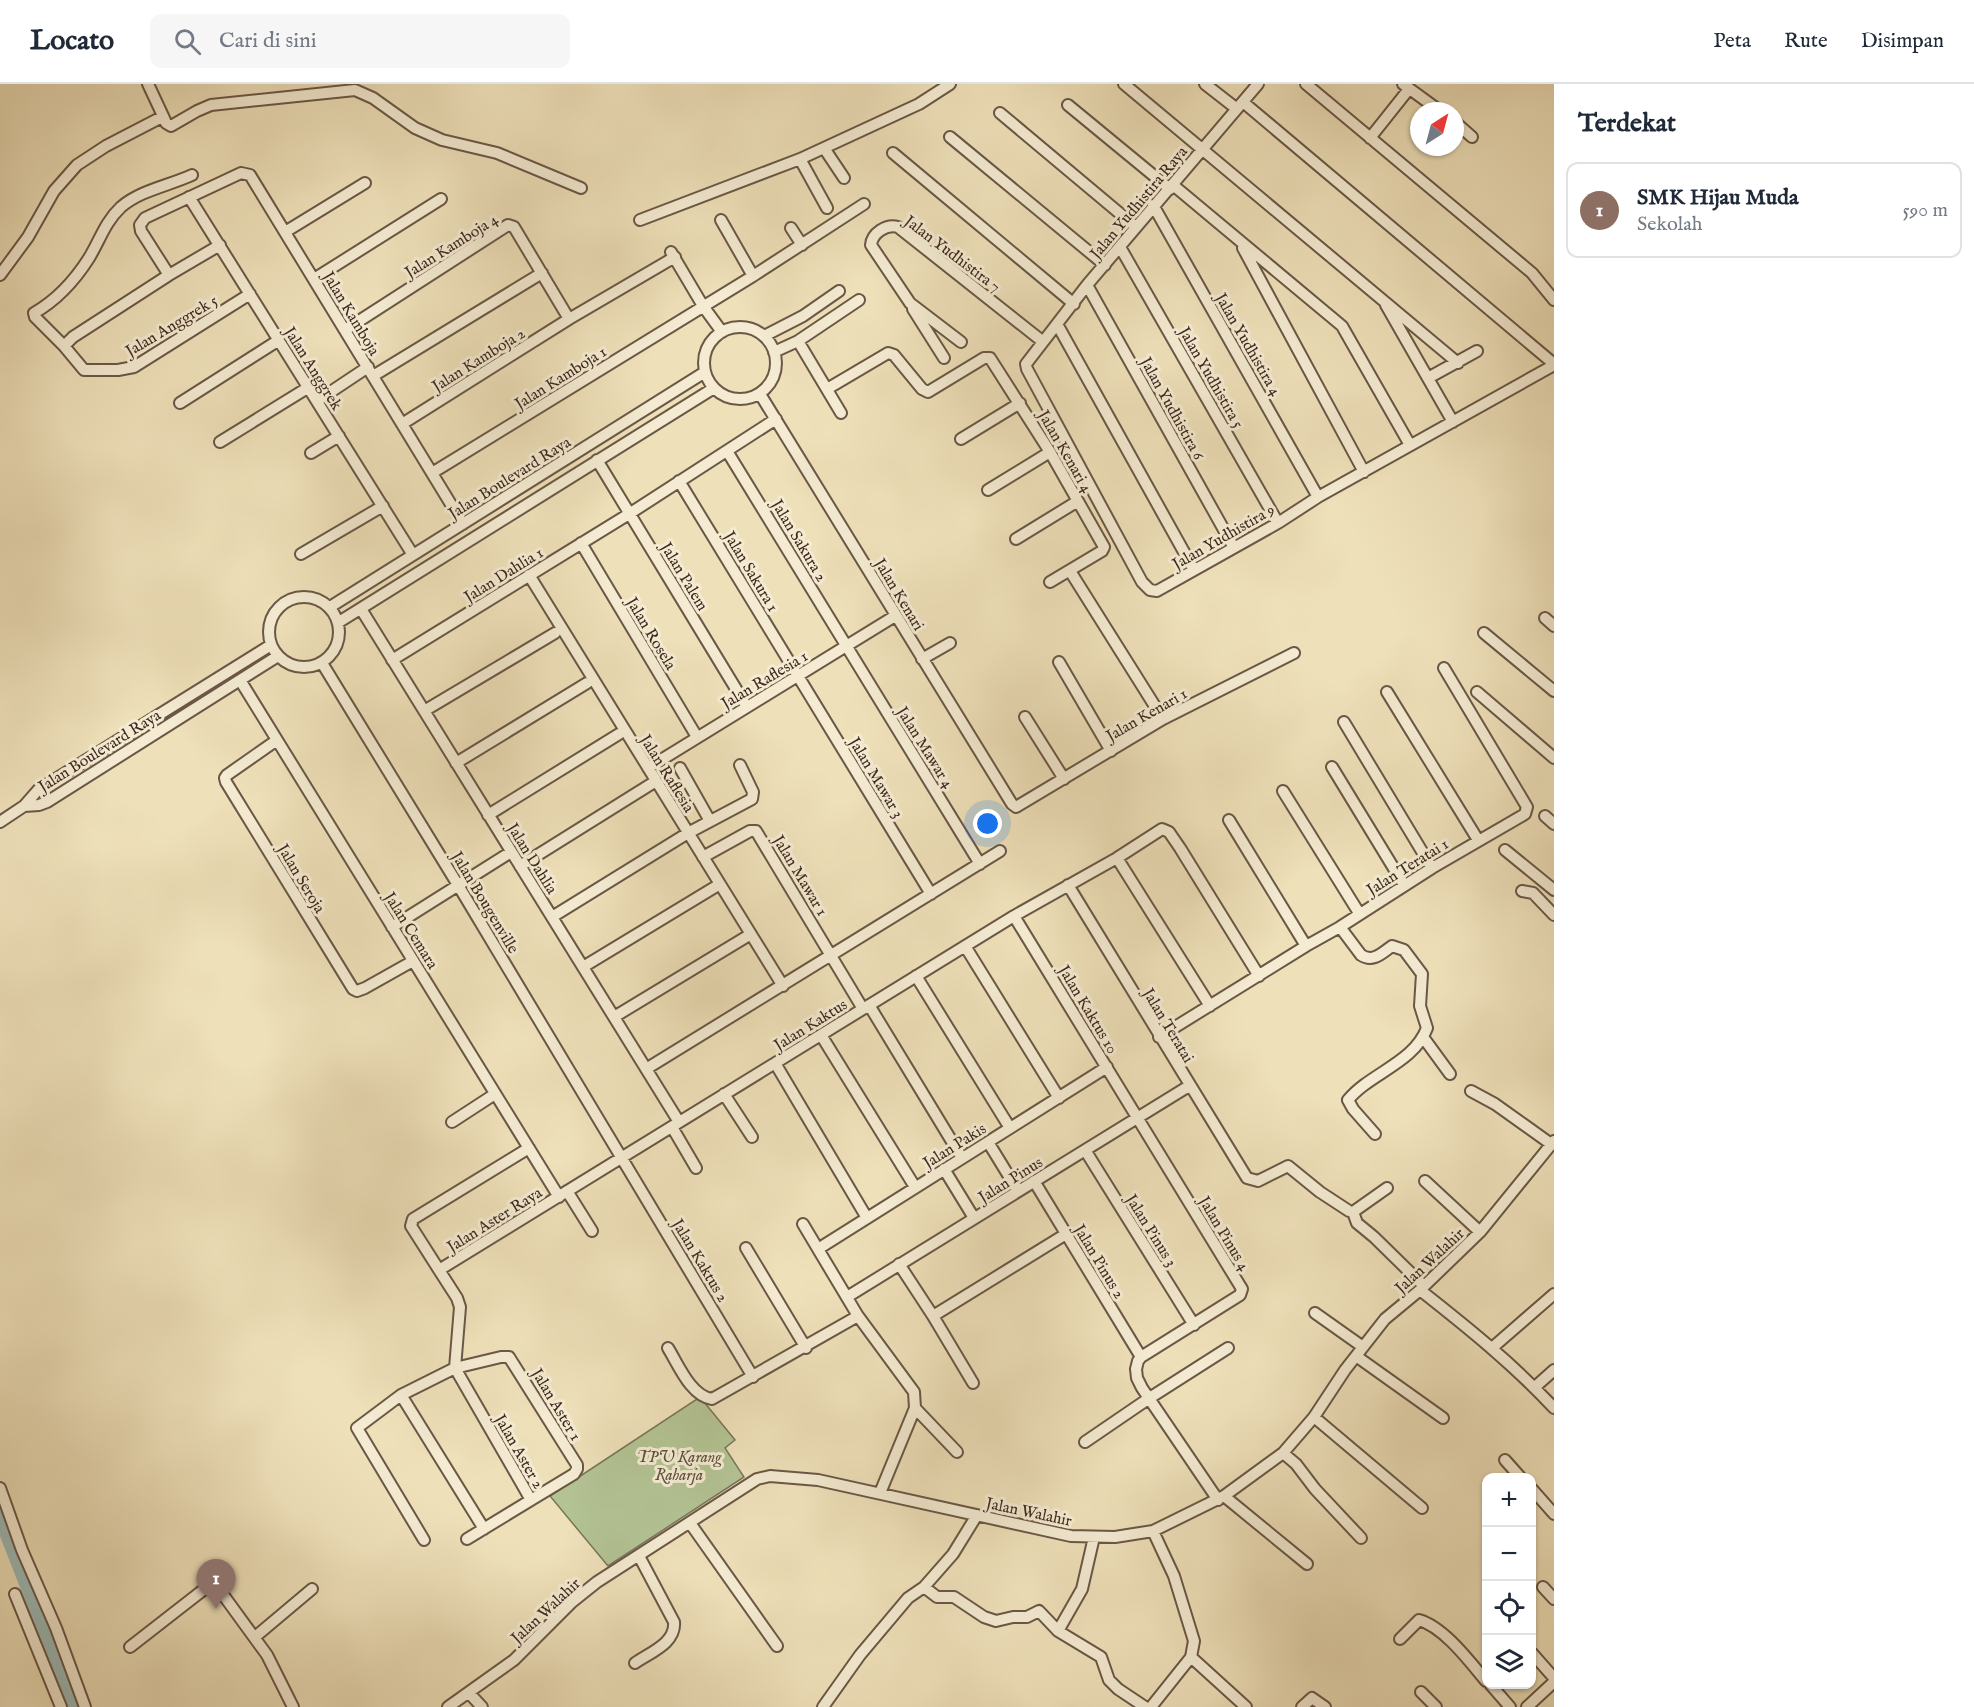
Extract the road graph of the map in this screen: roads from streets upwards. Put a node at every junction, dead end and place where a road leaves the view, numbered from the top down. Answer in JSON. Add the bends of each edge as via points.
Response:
{"nodes":[{"id":1,"x":148,"y":84,"type":"edge"},
{"id":2,"x":950,"y":84,"type":"edge"},
{"id":3,"x":1124,"y":84,"type":"edge"},
{"id":4,"x":1205,"y":84,"type":"edge"},
{"id":5,"x":1257,"y":84,"type":"edge"},
{"id":6,"x":1306,"y":84,"type":"edge"},
{"id":7,"x":1406,"y":86,"type":"edge"},
{"id":8,"x":1428,"y":102,"type":"edge"},
{"id":9,"x":1068,"y":105,"type":"dead end"},
{"id":10,"x":1240,"y":105,"type":"junction"},
{"id":11,"x":1000,"y":113,"type":"dead end"},
{"id":12,"x":163,"y":116,"type":"junction"},
{"id":13,"x":1464,"y":130,"type":"edge"},
{"id":14,"x":950,"y":137,"type":"dead end"},
{"id":15,"x":1473,"y":137,"type":"dead end"},
{"id":16,"x":1370,"y":138,"type":"junction"},
{"id":17,"x":824,"y":148,"type":"junction"},
{"id":18,"x":1203,"y":149,"type":"junction"},
{"id":19,"x":893,"y":153,"type":"dead end"},
{"id":20,"x":800,"y":159,"type":"junction"},
{"id":21,"x":192,"y":174,"type":"dead end"},
{"id":22,"x":844,"y":178,"type":"dead end"},
{"id":23,"x":365,"y":183,"type":"dead end"},
{"id":24,"x":1172,"y":187,"type":"junction"},
{"id":25,"x":581,"y":188,"type":"dead end"},
{"id":26,"x":189,"y":197,"type":"junction"},
{"id":27,"x":441,"y":199,"type":"dead end"},
{"id":28,"x":864,"y":204,"type":"dead end"},
{"id":29,"x":1153,"y":205,"type":"junction"},
{"id":30,"x":827,"y":207,"type":"dead end"},
{"id":31,"x":640,"y":220,"type":"dead end"},
{"id":32,"x":721,"y":220,"type":"dead end"},
{"id":33,"x":1136,"y":227,"type":"junction"},
{"id":34,"x":791,"y":228,"type":"dead end"},
{"id":35,"x":285,"y":232,"type":"junction"},
{"id":36,"x":1239,"y":241,"type":"junction"},
{"id":37,"x":220,"y":245,"type":"junction"},
{"id":38,"x":802,"y":245,"type":"junction"},
{"id":39,"x":1120,"y":247,"type":"junction"},
{"id":40,"x":1105,"y":265,"type":"junction"},
{"id":41,"x":542,"y":273,"type":"junction"},
{"id":42,"x":0,"y":275,"type":"edge"},
{"id":43,"x":169,"y":275,"type":"junction"},
{"id":44,"x":753,"y":276,"type":"junction"},
{"id":45,"x":314,"y":279,"type":"junction"},
{"id":46,"x":1087,"y":285,"type":"junction"},
{"id":47,"x":839,"y":291,"type":"dead end"},
{"id":48,"x":250,"y":294,"type":"junction"},
{"id":49,"x":1382,"y":298,"type":"junction"},
{"id":50,"x":859,"y":300,"type":"dead end"},
{"id":51,"x":1554,"y":300,"type":"edge"},
{"id":52,"x":910,"y":303,"type":"junction"},
{"id":53,"x":1074,"y":303,"type":"junction"},
{"id":54,"x":703,"y":306,"type":"junction"},
{"id":55,"x":569,"y":318,"type":"junction"},
{"id":56,"x":1057,"y":324,"type":"junction"},
{"id":57,"x":345,"y":330,"type":"junction"},
{"id":58,"x":722,"y":332,"type":"junction"},
{"id":59,"x":764,"y":336,"type":"junction"},
{"id":60,"x":279,"y":340,"type":"junction"},
{"id":61,"x":798,"y":341,"type":"junction"},
{"id":62,"x":1042,"y":341,"type":"junction"},
{"id":63,"x":961,"y":342,"type":"dead end"},
{"id":64,"x":64,"y":346,"type":"junction"},
{"id":65,"x":1477,"y":351,"type":"dead end"},
{"id":66,"x":774,"y":352,"type":"junction"},
{"id":67,"x":944,"y":358,"type":"dead end"},
{"id":68,"x":1458,"y":363,"type":"junction"},
{"id":69,"x":1554,"y":364,"type":"edge"},
{"id":70,"x":370,"y":372,"type":"junction"},
{"id":71,"x":705,"y":372,"type":"junction"},
{"id":72,"x":1428,"y":378,"type":"junction"},
{"id":73,"x":309,"y":387,"type":"junction"},
{"id":74,"x":714,"y":388,"type":"junction"},
{"id":75,"x":827,"y":389,"type":"junction"},
{"id":76,"x":760,"y":394,"type":"junction"},
{"id":77,"x":317,"y":401,"type":"junction"},
{"id":78,"x":180,"y":403,"type":"dead end"},
{"id":79,"x":1020,"y":403,"type":"junction"},
{"id":80,"x":841,"y":413,"type":"dead end"},
{"id":81,"x":776,"y":419,"type":"junction"},
{"id":82,"x":1453,"y":422,"type":"junction"},
{"id":83,"x":402,"y":424,"type":"junction"},
{"id":84,"x":339,"y":436,"type":"junction"},
{"id":85,"x":961,"y":439,"type":"dead end"},
{"id":86,"x":220,"y":442,"type":"dead end"},
{"id":87,"x":1410,"y":445,"type":"junction"},
{"id":88,"x":727,"y":451,"type":"junction"},
{"id":89,"x":1050,"y":452,"type":"junction"},
{"id":90,"x":311,"y":453,"type":"dead end"},
{"id":91,"x":597,"y":460,"type":"junction"},
{"id":92,"x":1364,"y":472,"type":"junction"},
{"id":93,"x":432,"y":473,"type":"junction"},
{"id":94,"x":680,"y":481,"type":"junction"},
{"id":95,"x":988,"y":490,"type":"dead end"},
{"id":96,"x":1318,"y":497,"type":"junction"},
{"id":97,"x":1078,"y":501,"type":"junction"},
{"id":98,"x":383,"y":506,"type":"junction"},
{"id":99,"x":629,"y":514,"type":"junction"},
{"id":100,"x":1278,"y":523,"type":"junction"},
{"id":101,"x":463,"y":524,"type":"junction"},
{"id":102,"x":1016,"y":539,"type":"dead end"},
{"id":103,"x":581,"y":543,"type":"junction"},
{"id":104,"x":1233,"y":546,"type":"junction"},
{"id":105,"x":301,"y":554,"type":"dead end"},
{"id":106,"x":413,"y":555,"type":"junction"},
{"id":107,"x":1194,"y":570,"type":"junction"},
{"id":108,"x":1070,"y":571,"type":"junction"},
{"id":109,"x":529,"y":575,"type":"junction"},
{"id":110,"x":1050,"y":582,"type":"dead end"},
{"id":111,"x":1142,"y":582,"type":"joint"},
{"id":112,"x":330,"y":607,"type":"junction"},
{"id":113,"x":361,"y":609,"type":"junction"},
{"id":114,"x":896,"y":616,"type":"junction"},
{"id":115,"x":1545,"y":618,"type":"dead end"},
{"id":116,"x":339,"y":622,"type":"junction"},
{"id":117,"x":1554,"y":626,"type":"edge"},
{"id":118,"x":555,"y":633,"type":"dead end"},
{"id":119,"x":1484,"y":633,"type":"dead end"},
{"id":120,"x":950,"y":643,"type":"dead end"},
{"id":121,"x":271,"y":645,"type":"junction"},
{"id":122,"x":847,"y":646,"type":"junction"},
{"id":123,"x":1294,"y":653,"type":"dead end"},
{"id":124,"x":278,"y":656,"type":"junction"},
{"id":125,"x":922,"y":659,"type":"junction"},
{"id":126,"x":392,"y":660,"type":"junction"},
{"id":127,"x":1059,"y":662,"type":"dead end"},
{"id":128,"x":322,"y":663,"type":"junction"},
{"id":129,"x":1444,"y":668,"type":"dead end"},
{"id":130,"x":798,"y":676,"type":"junction"},
{"id":131,"x":240,"y":680,"type":"junction"},
{"id":132,"x":587,"y":683,"type":"dead end"},
{"id":133,"x":1554,"y":691,"type":"edge"},
{"id":134,"x":1387,"y":692,"type":"dead end"},
{"id":135,"x":1477,"y":692,"type":"dead end"},
{"id":136,"x":747,"y":707,"type":"junction"},
{"id":137,"x":424,"y":711,"type":"junction"},
{"id":138,"x":1025,"y":717,"type":"dead end"},
{"id":139,"x":1163,"y":719,"type":"junction"},
{"id":140,"x":1344,"y":722,"type":"dead end"},
{"id":141,"x":619,"y":734,"type":"dead end"},
{"id":142,"x":697,"y":737,"type":"junction"},
{"id":143,"x":277,"y":740,"type":"junction"},
{"id":144,"x":1111,"y":751,"type":"junction"},
{"id":145,"x":1554,"y":758,"type":"edge"},
{"id":146,"x":456,"y":763,"type":"junction"},
{"id":147,"x":740,"y":765,"type":"dead end"},
{"id":148,"x":1332,"y":767,"type":"dead end"},
{"id":149,"x":648,"y":768,"type":"junction"},
{"id":150,"x":680,"y":768,"type":"dead end"},
{"id":151,"x":1064,"y":779,"type":"junction"},
{"id":152,"x":656,"y":781,"type":"junction"},
{"id":153,"x":1283,"y":791,"type":"dead end"},
{"id":154,"x":24,"y":806,"type":"junction"},
{"id":155,"x":1016,"y":807,"type":"joint"},
{"id":156,"x":488,"y":815,"type":"junction"},
{"id":157,"x":1229,"y":820,"type":"dead end"},
{"id":158,"x":710,"y":821,"type":"junction"},
{"id":159,"x":0,"y":822,"type":"edge"},
{"id":160,"x":688,"y":833,"type":"junction"},
{"id":161,"x":1478,"y":840,"type":"junction"},
{"id":162,"x":1505,"y":850,"type":"dead end"},
{"id":163,"x":1000,"y":851,"type":"dead end"},
{"id":164,"x":512,"y":852,"type":"junction"},
{"id":165,"x":703,"y":857,"type":"junction"},
{"id":166,"x":1117,"y":858,"type":"junction"},
{"id":167,"x":980,"y":864,"type":"junction"},
{"id":168,"x":520,"y":866,"type":"junction"},
{"id":169,"x":1432,"y":867,"type":"junction"},
{"id":170,"x":720,"y":884,"type":"junction"},
{"id":171,"x":458,"y":885,"type":"junction"},
{"id":172,"x":1068,"y":885,"type":"junction"},
{"id":173,"x":1404,"y":885,"type":"junction"},
{"id":174,"x":1554,"y":889,"type":"edge"},
{"id":175,"x":1522,"y":891,"type":"dead end"},
{"id":176,"x":931,"y":894,"type":"junction"},
{"id":177,"x":1359,"y":913,"type":"junction"},
{"id":178,"x":1554,"y":915,"type":"edge"},
{"id":179,"x":1014,"y":916,"type":"junction"},
{"id":180,"x":552,"y":917,"type":"junction"},
{"id":181,"x":392,"y":927,"type":"junction"},
{"id":182,"x":1340,"y":927,"type":"junction"},
{"id":183,"x":751,"y":934,"type":"junction"},
{"id":184,"x":965,"y":946,"type":"junction"},
{"id":185,"x":1306,"y":946,"type":"junction"},
{"id":186,"x":832,"y":956,"type":"junction"},
{"id":187,"x":413,"y":962,"type":"junction"},
{"id":188,"x":583,"y":968,"type":"junction"},
{"id":189,"x":916,"y":976,"type":"junction"},
{"id":190,"x":1259,"y":976,"type":"junction"},
{"id":191,"x":783,"y":986,"type":"junction"},
{"id":192,"x":1210,"y":1006,"type":"junction"},
{"id":193,"x":866,"y":1007,"type":"junction"},
{"id":194,"x":614,"y":1017,"type":"junction"},
{"id":195,"x":821,"y":1035,"type":"junction"},
{"id":196,"x":1159,"y":1037,"type":"junction"},
{"id":197,"x":1423,"y":1037,"type":"junction"},
{"id":198,"x":775,"y":1063,"type":"junction"},
{"id":199,"x":1107,"y":1067,"type":"junction"},
{"id":200,"x":646,"y":1070,"type":"junction"},
{"id":201,"x":1450,"y":1074,"type":"dead end"},
{"id":202,"x":1189,"y":1086,"type":"junction"},
{"id":203,"x":1471,"y":1091,"type":"dead end"},
{"id":204,"x":495,"y":1094,"type":"junction"},
{"id":205,"x":724,"y":1094,"type":"junction"},
{"id":206,"x":1059,"y":1098,"type":"junction"},
{"id":207,"x":1138,"y":1118,"type":"junction"},
{"id":208,"x":452,"y":1122,"type":"dead end"},
{"id":209,"x":675,"y":1125,"type":"junction"},
{"id":210,"x":1010,"y":1128,"type":"junction"},
{"id":211,"x":1375,"y":1134,"type":"dead end"},
{"id":212,"x":752,"y":1137,"type":"dead end"},
{"id":213,"x":988,"y":1142,"type":"junction"},
{"id":214,"x":1552,"y":1143,"type":"edge"},
{"id":215,"x":529,"y":1148,"type":"junction"},
{"id":216,"x":1085,"y":1150,"type":"junction"},
{"id":217,"x":962,"y":1158,"type":"junction"},
{"id":218,"x":622,"y":1159,"type":"junction"},
{"id":219,"x":696,"y":1168,"type":"dead end"},
{"id":220,"x":944,"y":1169,"type":"junction"},
{"id":221,"x":1425,"y":1181,"type":"dead end"},
{"id":222,"x":1034,"y":1182,"type":"junction"},
{"id":223,"x":915,"y":1187,"type":"junction"},
{"id":224,"x":1387,"y":1188,"type":"dead end"},
{"id":225,"x":1018,"y":1191,"type":"junction"},
{"id":226,"x":563,"y":1194,"type":"junction"},
{"id":227,"x":1353,"y":1212,"type":"junction"},
{"id":228,"x":867,"y":1218,"type":"junction"},
{"id":229,"x":974,"y":1218,"type":"junction"},
{"id":230,"x":802,"y":1224,"type":"dead end"},
{"id":231,"x":592,"y":1231,"type":"dead end"},
{"id":232,"x":1480,"y":1232,"type":"junction"},
{"id":233,"x":1066,"y":1234,"type":"junction"},
{"id":234,"x":746,"y":1248,"type":"dead end"},
{"id":235,"x":818,"y":1249,"type":"junction"},
{"id":236,"x":899,"y":1264,"type":"junction"},
{"id":237,"x":439,"y":1270,"type":"junction"},
{"id":238,"x":1422,"y":1288,"type":"junction"},
{"id":239,"x":1554,"y":1293,"type":"edge"},
{"id":240,"x":847,"y":1297,"type":"junction"},
{"id":241,"x":1315,"y":1313,"type":"dead end"},
{"id":242,"x":858,"y":1316,"type":"junction"},
{"id":243,"x":933,"y":1316,"type":"junction"},
{"id":244,"x":1194,"y":1325,"type":"junction"},
{"id":245,"x":668,"y":1348,"type":"dead end"},
{"id":246,"x":806,"y":1348,"type":"junction"},
{"id":247,"x":1228,"y":1348,"type":"dead end"},
{"id":248,"x":1492,"y":1348,"type":"junction"},
{"id":249,"x":1359,"y":1351,"type":"junction"},
{"id":250,"x":1141,"y":1357,"type":"junction"},
{"id":251,"x":454,"y":1368,"type":"junction"},
{"id":252,"x":1554,"y":1370,"type":"edge"},
{"id":253,"x":753,"y":1377,"type":"junction"},
{"id":254,"x":973,"y":1383,"type":"dead end"},
{"id":255,"x":1534,"y":1387,"type":"junction"},
{"id":256,"x":401,"y":1395,"type":"junction"},
{"id":257,"x":1148,"y":1399,"type":"junction"},
{"id":258,"x":915,"y":1408,"type":"junction"},
{"id":259,"x":1554,"y":1408,"type":"edge"},
{"id":260,"x":1314,"y":1417,"type":"junction"},
{"id":261,"x":1443,"y":1418,"type":"dead end"},
{"id":262,"x":1084,"y":1442,"type":"dead end"},
{"id":263,"x":957,"y":1452,"type":"dead end"},
{"id":264,"x":1283,"y":1453,"type":"junction"},
{"id":265,"x":1505,"y":1460,"type":"dead end"},
{"id":266,"x":1517,"y":1473,"type":"edge"},
{"id":267,"x":0,"y":1488,"type":"edge"},
{"id":268,"x":880,"y":1494,"type":"junction"},
{"id":269,"x":1536,"y":1494,"type":"edge"},
{"id":270,"x":1221,"y":1498,"type":"junction"},
{"id":271,"x":531,"y":1500,"type":"junction"},
{"id":272,"x":1422,"y":1508,"type":"dead end"},
{"id":273,"x":1554,"y":1514,"type":"edge"},
{"id":274,"x":977,"y":1515,"type":"junction"},
{"id":275,"x":690,"y":1523,"type":"junction"},
{"id":276,"x":484,"y":1529,"type":"junction"},
{"id":277,"x":1153,"y":1531,"type":"junction"},
{"id":278,"x":1094,"y":1536,"type":"junction"},
{"id":279,"x":1361,"y":1538,"type":"dead end"},
{"id":280,"x":467,"y":1539,"type":"dead end"},
{"id":281,"x":424,"y":1540,"type":"dead end"},
{"id":282,"x":639,"y":1556,"type":"junction"},
{"id":283,"x":1307,"y":1564,"type":"dead end"},
{"id":284,"x":924,"y":1587,"type":"junction"},
{"id":285,"x":1543,"y":1587,"type":"dead end"},
{"id":286,"x":312,"y":1589,"type":"dead end"},
{"id":287,"x":15,"y":1594,"type":"dead end"},
{"id":288,"x":1554,"y":1599,"type":"edge"},
{"id":289,"x":1058,"y":1631,"type":"junction"},
{"id":290,"x":255,"y":1637,"type":"junction"},
{"id":291,"x":1400,"y":1639,"type":"dead end"},
{"id":292,"x":777,"y":1646,"type":"dead end"},
{"id":293,"x":130,"y":1647,"type":"dead end"},
{"id":294,"x":1191,"y":1657,"type":"junction"},
{"id":295,"x":1536,"y":1658,"type":"edge"},
{"id":296,"x":635,"y":1663,"type":"dead end"},
{"id":297,"x":1482,"y":1677,"type":"edge"},
{"id":298,"x":1554,"y":1680,"type":"edge"},
{"id":299,"x":1494,"y":1689,"type":"edge"},
{"id":300,"x":1421,"y":1692,"type":"dead end"},
{"id":301,"x":469,"y":1693,"type":"junction"},
{"id":302,"x":61,"y":1707,"type":"edge"},
{"id":303,"x":85,"y":1707,"type":"edge"},
{"id":304,"x":293,"y":1707,"type":"edge"},
{"id":305,"x":448,"y":1707,"type":"edge"},
{"id":306,"x":482,"y":1707,"type":"edge"},
{"id":307,"x":823,"y":1707,"type":"edge"},
{"id":308,"x":1145,"y":1707,"type":"edge"},
{"id":309,"x":1151,"y":1707,"type":"edge"},
{"id":310,"x":1246,"y":1707,"type":"edge"},
{"id":311,"x":1302,"y":1707,"type":"edge"},
{"id":312,"x":1325,"y":1707,"type":"edge"},
{"id":313,"x":1436,"y":1707,"type":"edge"},
{"id":314,"x":1510,"y":1707,"type":"edge"},
{"id":315,"x":1527,"y":1707,"type":"edge"}],
"edges":[{"from":1,"to":12,"type":"street"},
{"from":2,"to":17,"type":"street","via":[[919,104]]},
{"from":3,"to":18,"type":"street"},
{"from":4,"to":10,"type":"street"},
{"from":5,"to":10,"type":"street","name":"Jalan Yudhistira Raya"},
{"from":6,"to":16,"type":"street"},
{"from":7,"to":8,"type":"street"},
{"from":7,"to":16,"type":"street"},
{"from":9,"to":24,"type":"street"},
{"from":10,"to":18,"type":"street","name":"Jalan Yudhistira Raya"},
{"from":10,"to":69,"type":"street"},
{"from":11,"to":33,"type":"street"},
{"from":12,"to":25,"type":"street","via":[[171,126],[211,105],[355,90],[415,128],[442,140],[497,153]]},
{"from":12,"to":42,"type":"street","via":[[77,165],[54,191],[28,237]]},
{"from":13,"to":15,"type":"street"},
{"from":14,"to":40,"type":"street"},
{"from":16,"to":51,"type":"street","via":[[1532,273]]},
{"from":17,"to":20,"type":"street"},
{"from":17,"to":22,"type":"street"},
{"from":18,"to":24,"type":"street","name":"Jalan Yudhistira Raya"},
{"from":18,"to":49,"type":"street"},
{"from":19,"to":53,"type":"street"},
{"from":20,"to":30,"type":"street"},
{"from":20,"to":31,"type":"street"},
{"from":21,"to":64,"type":"street","via":[[140,194],[121,208],[105,225],[89,258],[71,282],[53,301],[34,313]]},
{"from":23,"to":35,"type":"street"},
{"from":24,"to":29,"type":"street","name":"Jalan Yudhistira Raya"},
{"from":24,"to":36,"type":"street"},
{"from":26,"to":35,"type":"street","name":"Jalan Kamboja","via":[[245,173]]},
{"from":26,"to":37,"type":"street","name":"Jalan Anggrek"},
{"from":26,"to":43,"type":"street","via":[[145,218],[140,225]]},
{"from":27,"to":45,"type":"street"},
{"from":28,"to":38,"type":"street","name":"Jalan Kamboja 1"},
{"from":29,"to":33,"type":"street","name":"Jalan Yudhistira Raya"},
{"from":29,"to":96,"type":"street","name":"Jalan Yudhistira 4"},
{"from":32,"to":44,"type":"street"},
{"from":33,"to":39,"type":"street","name":"Jalan Yudhistira Raya"},
{"from":34,"to":38,"type":"street"},
{"from":35,"to":45,"type":"street","name":"Jalan Kamboja"},
{"from":36,"to":87,"type":"street","via":[[1342,326]]},
{"from":36,"to":92,"type":"street"},
{"from":37,"to":43,"type":"street"},
{"from":37,"to":48,"type":"street","name":"Jalan Anggrek"},
{"from":38,"to":44,"type":"street","name":"Jalan Kamboja 1"},
{"from":39,"to":40,"type":"street","name":"Jalan Yudhistira Raya"},
{"from":39,"to":100,"type":"street","name":"Jalan Yudhistira 5"},
{"from":40,"to":46,"type":"street","name":"Jalan Yudhistira Raya"},
{"from":41,"to":55,"type":"street","name":"Jalan Kamboja 4"},
{"from":41,"to":57,"type":"street","name":"Jalan Kamboja 4","via":[[514,227],[508,225]]},
{"from":41,"to":70,"type":"street"},
{"from":43,"to":64,"type":"street"},
{"from":44,"to":54,"type":"street","name":"Jalan Kamboja 1"},
{"from":45,"to":57,"type":"street","name":"Jalan Kamboja"},
{"from":46,"to":53,"type":"street","name":"Jalan Yudhistira Raya"},
{"from":46,"to":104,"type":"street","name":"Jalan Yudhistira 6"},
{"from":47,"to":59,"type":"street"},
{"from":48,"to":60,"type":"street","name":"Jalan Anggrek"},
{"from":48,"to":64,"type":"street","name":"Jalan Anggrek 5","via":[[134,367],[84,370]]},
{"from":49,"to":68,"type":"street"},
{"from":49,"to":72,"type":"street"},
{"from":50,"to":61,"type":"street"},
{"from":52,"to":62,"type":"street","name":"Jalan Yudhistira 7","via":[[871,245],[874,235],[888,226],[898,227]]},
{"from":52,"to":63,"type":"street","name":"Jalan Yudhistira 7"},
{"from":52,"to":67,"type":"street"},
{"from":53,"to":56,"type":"street","name":"Jalan Yudhistira Raya"},
{"from":54,"to":55,"type":"street","name":"Jalan Kamboja 2","via":[[673,254]]},
{"from":54,"to":58,"type":"street"},
{"from":54,"to":93,"type":"street","name":"Jalan Kamboja 1"},
{"from":55,"to":83,"type":"street","name":"Jalan Kamboja 2"},
{"from":56,"to":62,"type":"street","name":"Jalan Yudhistira Raya"},
{"from":56,"to":107,"type":"street"},
{"from":57,"to":70,"type":"street","name":"Jalan Kamboja"},
{"from":58,"to":59,"type":"street","via":[[751,329]]},
{"from":58,"to":71,"type":"street","via":[[705,357]]},
{"from":59,"to":66,"type":"street"},
{"from":60,"to":73,"type":"street","name":"Jalan Anggrek"},
{"from":60,"to":78,"type":"street"},
{"from":61,"to":66,"type":"street"},
{"from":61,"to":75,"type":"street"},
{"from":62,"to":111,"type":"street","name":"Jalan Yudhistira Raya","via":[[1026,364],[1027,369]]},
{"from":65,"to":68,"type":"street"},
{"from":66,"to":76,"type":"street","via":[[776,367],[771,382]]},
{"from":68,"to":72,"type":"street"},
{"from":69,"to":82,"type":"street","name":"Jalan Yudhistira 9"},
{"from":70,"to":77,"type":"street"},
{"from":70,"to":83,"type":"street","name":"Jalan Kamboja"},
{"from":71,"to":74,"type":"street"},
{"from":71,"to":101,"type":"street","name":"Jalan Boulevard Raya"},
{"from":72,"to":82,"type":"street"},
{"from":73,"to":77,"type":"street","name":"Jalan Anggrek"},
{"from":73,"to":86,"type":"street"},
{"from":74,"to":76,"type":"street","via":[[728,397],[744,399]]},
{"from":74,"to":91,"type":"street","name":"Jalan Boulevard Raya"},
{"from":75,"to":79,"type":"street","name":"Jalan Kenari 4","via":[[888,352],[928,392],[987,357]]},
{"from":75,"to":80,"type":"street"},
{"from":76,"to":81,"type":"street","name":"Jalan Kenari"},
{"from":77,"to":84,"type":"street","name":"Jalan Anggrek"},
{"from":79,"to":85,"type":"street"},
{"from":79,"to":89,"type":"street","name":"Jalan Kenari 4"},
{"from":81,"to":88,"type":"street","name":"Jalan Dahlia 1"},
{"from":81,"to":114,"type":"street","name":"Jalan Kenari"},
{"from":82,"to":87,"type":"street","name":"Jalan Yudhistira 9"},
{"from":83,"to":93,"type":"street","name":"Jalan Kamboja"},
{"from":84,"to":90,"type":"street"},
{"from":84,"to":98,"type":"street","name":"Jalan Anggrek"},
{"from":87,"to":92,"type":"street","name":"Jalan Yudhistira 9"},
{"from":88,"to":94,"type":"street","name":"Jalan Dahlia 1"},
{"from":88,"to":122,"type":"street","name":"Jalan Sakura 2"},
{"from":89,"to":95,"type":"street"},
{"from":89,"to":97,"type":"street","name":"Jalan Kenari 4"},
{"from":91,"to":99,"type":"street","name":"Jalan Palem"},
{"from":91,"to":113,"type":"street","name":"Jalan Boulevard Raya"},
{"from":92,"to":96,"type":"street","name":"Jalan Yudhistira 9"},
{"from":93,"to":101,"type":"street","name":"Jalan Kamboja"},
{"from":94,"to":99,"type":"street","name":"Jalan Dahlia 1"},
{"from":94,"to":130,"type":"street","name":"Jalan Sakura 1"},
{"from":96,"to":100,"type":"street","name":"Jalan Yudhistira 9"},
{"from":97,"to":102,"type":"street"},
{"from":97,"to":108,"type":"street","name":"Jalan Kenari 4","via":[[1104,547]]},
{"from":98,"to":105,"type":"street"},
{"from":98,"to":106,"type":"street","name":"Jalan Anggrek"},
{"from":99,"to":103,"type":"street","name":"Jalan Dahlia 1"},
{"from":99,"to":136,"type":"street","name":"Jalan Palem"},
{"from":100,"to":104,"type":"street","name":"Jalan Yudhistira 9"},
{"from":101,"to":106,"type":"street","name":"Jalan Boulevard Raya"},
{"from":103,"to":109,"type":"street","name":"Jalan Dahlia 1"},
{"from":103,"to":142,"type":"street","name":"Jalan Rosela"},
{"from":104,"to":107,"type":"street","name":"Jalan Yudhistira 9"},
{"from":106,"to":112,"type":"street","name":"Jalan Boulevard Raya"},
{"from":107,"to":111,"type":"street","name":"Jalan Yudhistira 9","via":[[1156,591]]},
{"from":108,"to":110,"type":"street"},
{"from":108,"to":139,"type":"street"},
{"from":109,"to":126,"type":"street","name":"Jalan Dahlia 1"},
{"from":109,"to":149,"type":"street","name":"Jalan Raflesia"},
{"from":112,"to":116,"type":"street"},
{"from":112,"to":121,"type":"street","via":[[316,598],[300,596],[285,602],[274,613],[269,629]]},
{"from":113,"to":116,"type":"street","name":"Jalan Boulevard Raya"},
{"from":113,"to":126,"type":"street","name":"Jalan Dahlia"},
{"from":114,"to":122,"type":"street","name":"Jalan Raflesia 1"},
{"from":114,"to":125,"type":"street","name":"Jalan Kenari"},
{"from":115,"to":117,"type":"street"},
{"from":116,"to":128,"type":"street","via":[[340,638]]},
{"from":118,"to":137,"type":"street"},
{"from":119,"to":133,"type":"street"},
{"from":120,"to":125,"type":"street"},
{"from":121,"to":124,"type":"street"},
{"from":121,"to":154,"type":"street","name":"Jalan Boulevard Raya","via":[[43,787]]},
{"from":122,"to":130,"type":"street","name":"Jalan Raflesia 1"},
{"from":122,"to":167,"type":"street","name":"Jalan Mawar 4"},
{"from":123,"to":139,"type":"street","name":"Jalan Kenari 1"},
{"from":124,"to":128,"type":"street","via":[[291,665],[307,667]]},
{"from":124,"to":131,"type":"street","name":"Jalan Boulevard Raya"},
{"from":125,"to":155,"type":"street","name":"Jalan Kenari"},
{"from":126,"to":137,"type":"street","name":"Jalan Dahlia"},
{"from":127,"to":144,"type":"street"},
{"from":128,"to":171,"type":"street","name":"Jalan Bougenville"},
{"from":129,"to":161,"type":"street","name":"Jalan Teratai 1","via":[[1527,807],[1525,814]]},
{"from":130,"to":136,"type":"street","name":"Jalan Raflesia 1"},
{"from":130,"to":176,"type":"street","name":"Jalan Mawar 3"},
{"from":131,"to":143,"type":"street","name":"Jalan Cemara"},
{"from":131,"to":154,"type":"street","name":"Jalan Boulevard Raya","via":[[47,802]]},
{"from":132,"to":146,"type":"street"},
{"from":134,"to":161,"type":"street"},
{"from":135,"to":145,"type":"street"},
{"from":136,"to":142,"type":"street","name":"Jalan Raflesia 1"},
{"from":137,"to":146,"type":"street","name":"Jalan Dahlia"},
{"from":138,"to":151,"type":"street"},
{"from":139,"to":144,"type":"street","name":"Jalan Kenari 1"},
{"from":140,"to":169,"type":"street"},
{"from":141,"to":156,"type":"street"},
{"from":142,"to":149,"type":"street","name":"Jalan Raflesia 1"},
{"from":143,"to":181,"type":"street","name":"Jalan Cemara"},
{"from":143,"to":187,"type":"street","name":"Jalan Seroja","via":[[227,775],[226,782],[346,979],[357,991]]},
{"from":144,"to":151,"type":"street","name":"Jalan Kenari 1"},
{"from":146,"to":156,"type":"street","name":"Jalan Dahlia"},
{"from":147,"to":158,"type":"street","via":[[753,798]]},
{"from":148,"to":173,"type":"street"},
{"from":149,"to":152,"type":"street","name":"Jalan Raflesia"},
{"from":150,"to":158,"type":"street"},
{"from":151,"to":155,"type":"street","name":"Jalan Kenari 1"},
{"from":152,"to":160,"type":"street","name":"Jalan Raflesia"},
{"from":152,"to":168,"type":"street"},
{"from":153,"to":177,"type":"street"},
{"from":154,"to":159,"type":"street","name":"Jalan Boulevard Raya"},
{"from":156,"to":164,"type":"street","name":"Jalan Dahlia"},
{"from":157,"to":185,"type":"street"},
{"from":158,"to":160,"type":"street"},
{"from":160,"to":165,"type":"street","name":"Jalan Raflesia"},
{"from":160,"to":180,"type":"street"},
{"from":161,"to":169,"type":"street","name":"Jalan Teratai 1"},
{"from":162,"to":174,"type":"street"},
{"from":163,"to":167,"type":"street"},
{"from":164,"to":168,"type":"street","name":"Jalan Dahlia"},
{"from":164,"to":171,"type":"street"},
{"from":165,"to":170,"type":"street","name":"Jalan Raflesia"},
{"from":165,"to":186,"type":"street","name":"Jalan Mawar 1","via":[[756,831]]},
{"from":166,"to":172,"type":"street","name":"Jalan Kaktus"},
{"from":166,"to":190,"type":"street","name":"Jalan Kaktus","via":[[1162,829],[1169,832]]},
{"from":166,"to":192,"type":"street"},
{"from":167,"to":176,"type":"street"},
{"from":168,"to":180,"type":"street","name":"Jalan Dahlia"},
{"from":169,"to":173,"type":"street","name":"Jalan Teratai 1"},
{"from":170,"to":183,"type":"street","name":"Jalan Raflesia"},
{"from":170,"to":188,"type":"street"},
{"from":171,"to":181,"type":"street"},
{"from":171,"to":218,"type":"street","name":"Jalan Bougenville"},
{"from":172,"to":179,"type":"street","name":"Jalan Kaktus"},
{"from":172,"to":196,"type":"street","name":"Jalan Teratai"},
{"from":173,"to":177,"type":"street","name":"Jalan Teratai 1"},
{"from":175,"to":178,"type":"street","via":[[1533,893]]},
{"from":176,"to":186,"type":"street"},
{"from":177,"to":182,"type":"street","name":"Jalan Teratai 1"},
{"from":179,"to":184,"type":"street","name":"Jalan Kaktus"},
{"from":179,"to":199,"type":"street","name":"Jalan Kaktus 10"},
{"from":180,"to":188,"type":"street","name":"Jalan Dahlia"},
{"from":181,"to":187,"type":"street","name":"Jalan Cemara"},
{"from":182,"to":185,"type":"street","name":"Jalan Teratai 1"},
{"from":182,"to":197,"type":"street","via":[[1365,958],[1392,946],[1400,947],[1420,970],[1420,1006],[1427,1028]]},
{"from":183,"to":191,"type":"street","name":"Jalan Raflesia"},
{"from":183,"to":194,"type":"street"},
{"from":184,"to":189,"type":"street","name":"Jalan Kaktus"},
{"from":184,"to":206,"type":"street"},
{"from":185,"to":190,"type":"street","name":"Jalan Teratai 1"},
{"from":186,"to":191,"type":"street"},
{"from":186,"to":193,"type":"street"},
{"from":187,"to":204,"type":"street","name":"Jalan Cemara"},
{"from":188,"to":194,"type":"street","name":"Jalan Dahlia"},
{"from":189,"to":193,"type":"street","name":"Jalan Kaktus"},
{"from":189,"to":210,"type":"street"},
{"from":190,"to":192,"type":"street","name":"Jalan Teratai 1"},
{"from":191,"to":200,"type":"street"},
{"from":192,"to":196,"type":"street","name":"Jalan Teratai 1"},
{"from":193,"to":195,"type":"street","name":"Jalan Kaktus"},
{"from":193,"to":217,"type":"street"},
{"from":194,"to":200,"type":"street","name":"Jalan Dahlia"},
{"from":195,"to":198,"type":"street","name":"Jalan Kaktus"},
{"from":195,"to":223,"type":"street"},
{"from":196,"to":202,"type":"street","name":"Jalan Teratai"},
{"from":197,"to":201,"type":"street"},
{"from":197,"to":211,"type":"street","via":[[1408,1054],[1347,1100]]},
{"from":198,"to":205,"type":"street","name":"Jalan Kaktus"},
{"from":198,"to":228,"type":"street"},
{"from":199,"to":206,"type":"street","name":"Jalan Pakis"},
{"from":199,"to":207,"type":"street","name":"Jalan Kaktus 10"},
{"from":200,"to":209,"type":"street","name":"Jalan Dahlia"},
{"from":202,"to":207,"type":"street","name":"Jalan Pinus"},
{"from":202,"to":227,"type":"street","name":"Jalan Teratai","via":[[1247,1178],[1258,1181],[1288,1166]]},
{"from":203,"to":214,"type":"street"},
{"from":204,"to":208,"type":"street"},
{"from":204,"to":215,"type":"street","name":"Jalan Cemara"},
{"from":205,"to":209,"type":"street","name":"Jalan Kaktus"},
{"from":205,"to":212,"type":"street"},
{"from":206,"to":210,"type":"street","name":"Jalan Pakis"},
{"from":207,"to":216,"type":"street","name":"Jalan Pinus"},
{"from":207,"to":244,"type":"street","name":"Jalan Pinus 4","via":[[1242,1289],[1240,1295]]},
{"from":209,"to":218,"type":"street","name":"Jalan Kaktus"},
{"from":209,"to":219,"type":"street","name":"Jalan Dahlia"},
{"from":210,"to":213,"type":"street","name":"Jalan Pakis"},
{"from":213,"to":217,"type":"street","name":"Jalan Pakis"},
{"from":213,"to":225,"type":"street"},
{"from":214,"to":232,"type":"street","name":"Jalan Walahir"},
{"from":215,"to":226,"type":"street","name":"Jalan Cemara"},
{"from":215,"to":237,"type":"street","via":[[413,1219],[411,1226]]},
{"from":216,"to":222,"type":"street","name":"Jalan Pinus"},
{"from":216,"to":244,"type":"street","name":"Jalan Pinus 3"},
{"from":217,"to":220,"type":"street","name":"Jalan Pakis"},
{"from":218,"to":226,"type":"street","name":"Jalan Aster Raya"},
{"from":218,"to":253,"type":"street","name":"Jalan Kaktus 2"},
{"from":220,"to":223,"type":"street","name":"Jalan Pakis"},
{"from":220,"to":229,"type":"street"},
{"from":221,"to":232,"type":"street"},
{"from":222,"to":225,"type":"street","name":"Jalan Pinus"},
{"from":222,"to":233,"type":"street","name":"Jalan Pinus 2"},
{"from":223,"to":228,"type":"street","name":"Jalan Pakis"},
{"from":224,"to":227,"type":"street"},
{"from":225,"to":229,"type":"street","name":"Jalan Pinus"},
{"from":226,"to":231,"type":"street","name":"Jalan Cemara"},
{"from":226,"to":237,"type":"street","name":"Jalan Aster Raya"},
{"from":227,"to":238,"type":"street","via":[[1357,1223]]},
{"from":228,"to":235,"type":"street","name":"Jalan Pakis"},
{"from":229,"to":236,"type":"street","name":"Jalan Pinus"},
{"from":230,"to":235,"type":"street"},
{"from":232,"to":238,"type":"street","name":"Jalan Walahir"},
{"from":233,"to":243,"type":"street"},
{"from":233,"to":250,"type":"street","name":"Jalan Pinus 2"},
{"from":234,"to":246,"type":"street"},
{"from":235,"to":240,"type":"street"},
{"from":236,"to":240,"type":"street","name":"Jalan Pinus"},
{"from":236,"to":243,"type":"street"},
{"from":237,"to":251,"type":"street","name":"Jalan Aster Raya","via":[[460,1307]]},
{"from":238,"to":248,"type":"street"},
{"from":238,"to":249,"type":"street","name":"Jalan Walahir","via":[[1385,1319]]},
{"from":239,"to":248,"type":"street"},
{"from":240,"to":242,"type":"street"},
{"from":241,"to":249,"type":"street"},
{"from":242,"to":246,"type":"street"},
{"from":242,"to":258,"type":"street","via":[[914,1392]]},
{"from":243,"to":254,"type":"street"},
{"from":244,"to":250,"type":"street","name":"Jalan Pinus 4"},
{"from":245,"to":253,"type":"street","via":[[697,1393],[705,1398],[712,1399]]},
{"from":246,"to":253,"type":"street"},
{"from":247,"to":257,"type":"street"},
{"from":248,"to":255,"type":"street"},
{"from":249,"to":260,"type":"street","name":"Jalan Walahir"},
{"from":249,"to":261,"type":"street"},
{"from":250,"to":257,"type":"street","via":[[1137,1378]]},
{"from":251,"to":256,"type":"street"},
{"from":251,"to":271,"type":"street","name":"Jalan Aster 2"},
{"from":251,"to":271,"type":"street","name":"Jalan Aster 1","via":[[509,1357],[577,1465],[574,1474]]},
{"from":252,"to":255,"type":"street"},
{"from":255,"to":259,"type":"street"},
{"from":256,"to":276,"type":"street"},
{"from":256,"to":281,"type":"street","via":[[358,1426],[357,1432]]},
{"from":257,"to":262,"type":"street"},
{"from":257,"to":270,"type":"street"},
{"from":258,"to":263,"type":"street"},
{"from":258,"to":268,"type":"street"},
{"from":260,"to":264,"type":"street","name":"Jalan Walahir"},
{"from":260,"to":272,"type":"street"},
{"from":264,"to":270,"type":"street","name":"Jalan Walahir"},
{"from":264,"to":279,"type":"street"},
{"from":265,"to":266,"type":"street"},
{"from":267,"to":303,"type":"street"},
{"from":268,"to":274,"type":"street","name":"Jalan Walahir"},
{"from":268,"to":275,"type":"street","name":"Jalan Walahir","via":[[818,1480],[770,1476],[745,1485]]},
{"from":269,"to":273,"type":"street"},
{"from":270,"to":277,"type":"street","name":"Jalan Walahir"},
{"from":270,"to":283,"type":"street"},
{"from":271,"to":276,"type":"street","name":"Jalan Aster 2"},
{"from":274,"to":278,"type":"street","name":"Jalan Walahir","via":[[1071,1536]]},
{"from":274,"to":284,"type":"street","via":[[953,1554]]},
{"from":275,"to":282,"type":"street","name":"Jalan Walahir"},
{"from":275,"to":292,"type":"street"},
{"from":276,"to":280,"type":"street","name":"Jalan Aster 2"},
{"from":277,"to":278,"type":"street","name":"Jalan Walahir","via":[[1115,1538]]},
{"from":277,"to":294,"type":"street","via":[[1182,1600],[1194,1641]]},
{"from":278,"to":289,"type":"street","via":[[1082,1589]]},
{"from":282,"to":296,"type":"street","via":[[674,1622],[674,1633]]},
{"from":282,"to":301,"type":"street","name":"Jalan Walahir","via":[[597,1582],[514,1660]]},
{"from":284,"to":289,"type":"street","via":[[937,1597],[954,1597],[996,1621],[1027,1617],[1039,1611]]},
{"from":284,"to":307,"type":"street","via":[[909,1598],[860,1655]]},
{"from":285,"to":288,"type":"street"},
{"from":286,"to":290,"type":"street"},
{"from":287,"to":302,"type":"street"},
{"from":289,"to":308,"type":"street","via":[[1101,1657],[1109,1680]]},
{"from":290,"to":293,"type":"street","via":[[213,1584]]},
{"from":290,"to":304,"type":"street"},
{"from":291,"to":297,"type":"street","via":[[1422,1620],[1436,1628]]},
{"from":294,"to":309,"type":"street"},
{"from":294,"to":310,"type":"street"},
{"from":295,"to":298,"type":"street"},
{"from":298,"to":315,"type":"street"},
{"from":299,"to":314,"type":"street"},
{"from":300,"to":313,"type":"street"},
{"from":301,"to":305,"type":"street","name":"Jalan Walahir"},
{"from":301,"to":306,"type":"street"},
{"from":311,"to":312,"type":"street","via":[[1312,1698]]}]}
